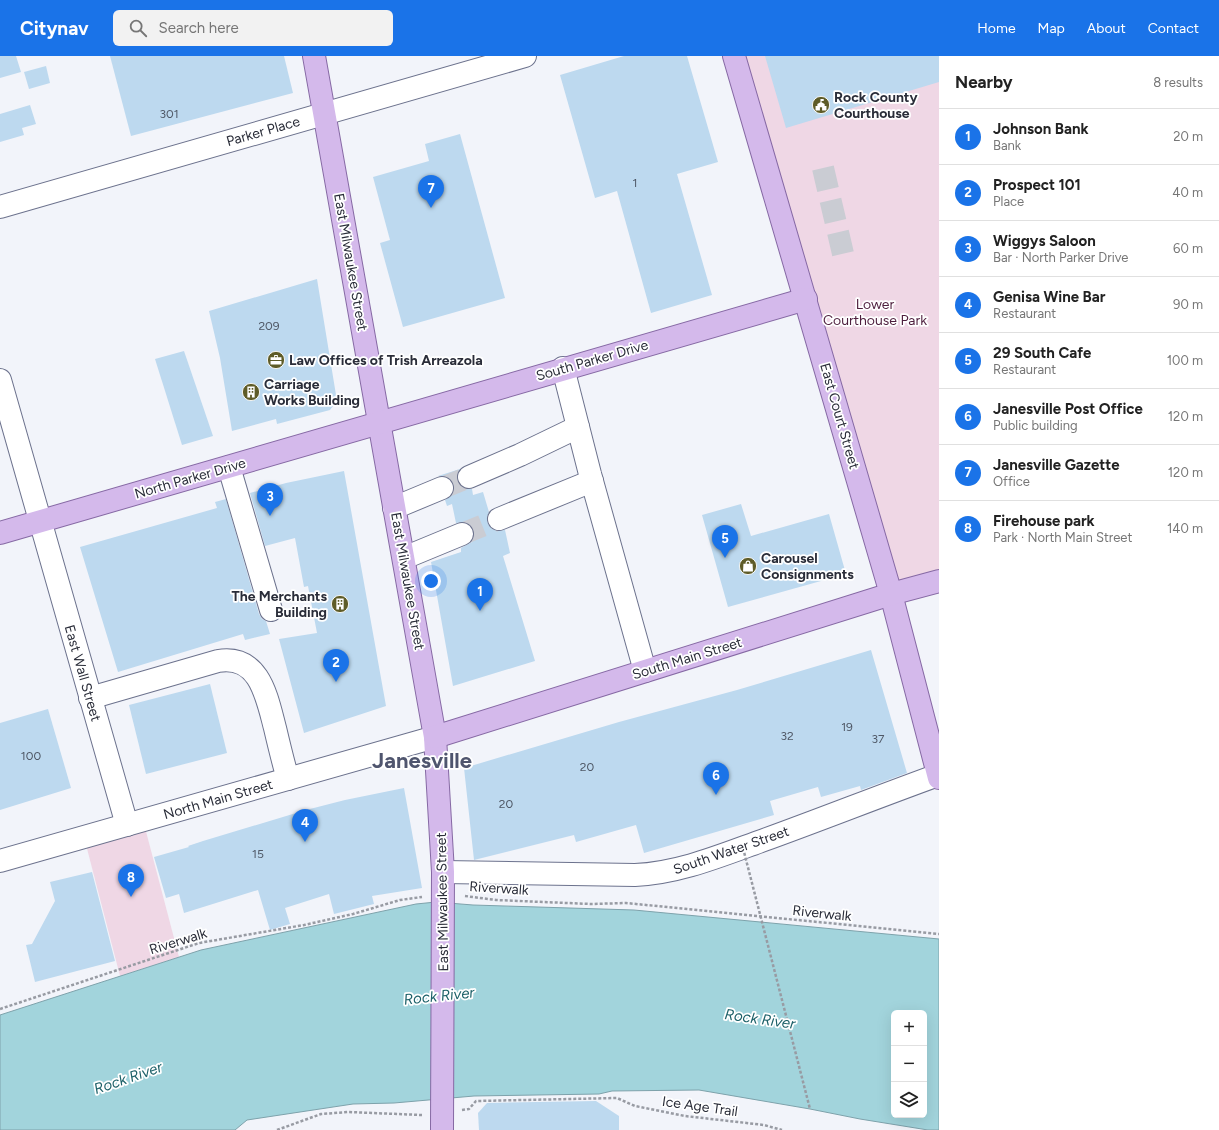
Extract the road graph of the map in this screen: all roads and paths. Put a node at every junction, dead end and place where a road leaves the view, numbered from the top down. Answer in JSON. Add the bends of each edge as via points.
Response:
{"nodes":[{"id":1,"x":314,"y":56,"type":"edge"},
{"id":2,"x":525,"y":56,"type":"edge"},
{"id":3,"x":734,"y":56,"type":"edge"},
{"id":4,"x":325,"y":114,"type":"junction"},
{"id":5,"x":0,"y":206,"type":"edge"},
{"id":6,"x":806,"y":299,"type":"junction"},
{"id":7,"x":563,"y":368,"type":"junction"},
{"id":8,"x":0,"y":380,"type":"edge"},
{"id":9,"x":379,"y":424,"type":"junction"},
{"id":10,"x":578,"y":427,"type":"junction"},
{"id":11,"x":229,"y":467,"type":"junction"},
{"id":12,"x":469,"y":477,"type":"tunnel mouth"},
{"id":13,"x":592,"y":481,"type":"junction"},
{"id":14,"x":442,"y":488,"type":"tunnel mouth"},
{"id":15,"x":394,"y":508,"type":"junction"},
{"id":16,"x":499,"y":519,"type":"tunnel mouth"},
{"id":17,"x":41,"y":521,"type":"junction"},
{"id":18,"x":0,"y":533,"type":"edge"},
{"id":19,"x":462,"y":534,"type":"tunnel mouth"},
{"id":20,"x":404,"y":558,"type":"junction"},
{"id":21,"x":939,"y":581,"type":"edge"},
{"id":22,"x":891,"y":594,"type":"junction"},
{"id":23,"x":271,"y":610,"type":"dead end"},
{"id":24,"x":645,"y":671,"type":"junction"},
{"id":25,"x":90,"y":698,"type":"junction"},
{"id":26,"x":436,"y":737,"type":"junction"},
{"id":27,"x":939,"y":777,"type":"edge"},
{"id":28,"x":288,"y":779,"type":"junction"},
{"id":29,"x":127,"y":825,"type":"junction"},
{"id":30,"x":743,"y":848,"type":"junction"},
{"id":31,"x":0,"y":861,"type":"edge"},
{"id":32,"x":443,"y":872,"type":"junction"},
{"id":33,"x":444,"y":898,"type":"junction"},
{"id":34,"x":939,"y":934,"type":"edge"},
{"id":35,"x":0,"y":1009,"type":"edge"},
{"id":36,"x":617,"y":1098,"type":"dead end"},
{"id":37,"x":810,"y":1109,"type":"dead end"},
{"id":38,"x":442,"y":1121,"type":"edge"},
{"id":39,"x":782,"y":1130,"type":"edge"}],
"edges":[{"from":1,"to":4,"type":"main road","name":"East Milwaukee Street"},
{"from":2,"to":4,"type":"street","name":"Parker Place"},
{"from":3,"to":6,"type":"main road","name":"East Court Street"},
{"from":4,"to":5,"type":"street","name":"Parker Place"},
{"from":4,"to":9,"type":"main road","name":"East Milwaukee Street"},
{"from":6,"to":7,"type":"main road","name":"South Parker Drive"},
{"from":6,"to":22,"type":"main road","name":"East Court Street"},
{"from":7,"to":9,"type":"main road","name":"South Parker Drive"},
{"from":7,"to":10,"type":"street"},
{"from":8,"to":17,"type":"street","name":"East Wall Street"},
{"from":9,"to":11,"type":"main road","name":"North Parker Drive"},
{"from":9,"to":15,"type":"main road","name":"East Milwaukee Street"},
{"from":10,"to":12,"type":"street"},
{"from":10,"to":13,"type":"street"},
{"from":11,"to":17,"type":"main road","name":"North Parker Drive"},
{"from":11,"to":23,"type":"street"},
{"from":13,"to":16,"type":"street"},
{"from":13,"to":24,"type":"street"},
{"from":14,"to":15,"type":"street"},
{"from":15,"to":20,"type":"main road","name":"East Milwaukee Street"},
{"from":17,"to":18,"type":"main road","name":"North Parker Drive"},
{"from":17,"to":25,"type":"street","name":"East Wall Street"},
{"from":19,"to":20,"type":"street"},
{"from":20,"to":26,"type":"main road","name":"East Milwaukee Street"},
{"from":21,"to":22,"type":"main road","name":"South Main Street"},
{"from":22,"to":24,"type":"main road","name":"South Main Street"},
{"from":22,"to":27,"type":"main road","name":"East Court Street"},
{"from":24,"to":26,"type":"main road","name":"South Main Street"},
{"from":25,"to":28,"type":"street","via":[[218,661],[236,661],[251,670],[265,691]]},
{"from":25,"to":29,"type":"street","name":"East Wall Street"},
{"from":26,"to":28,"type":"street","name":"North Main Street"},
{"from":26,"to":32,"type":"main road","name":"East Milwaukee Street"},
{"from":27,"to":30,"type":"street","name":"South Water Street"},
{"from":28,"to":29,"type":"street","name":"North Main Street"},
{"from":29,"to":31,"type":"street","name":"North Main Street"},
{"from":30,"to":32,"type":"street","name":"South Water Street","via":[[655,874]]},
{"from":30,"to":37,"type":"path","bridge":true},
{"from":32,"to":33,"type":"main road","name":"East Milwaukee Street"},
{"from":33,"to":34,"type":"path","name":"Riverwalk","via":[[626,904]]},
{"from":33,"to":35,"type":"path","name":"Riverwalk","via":[[400,900],[304,925],[199,943]]},
{"from":33,"to":38,"type":"main road","name":"East Milwaukee Street"},
{"from":36,"to":39,"type":"path","name":"Ice Age Trail","via":[[635,1106],[685,1116],[764,1125]]}]}
